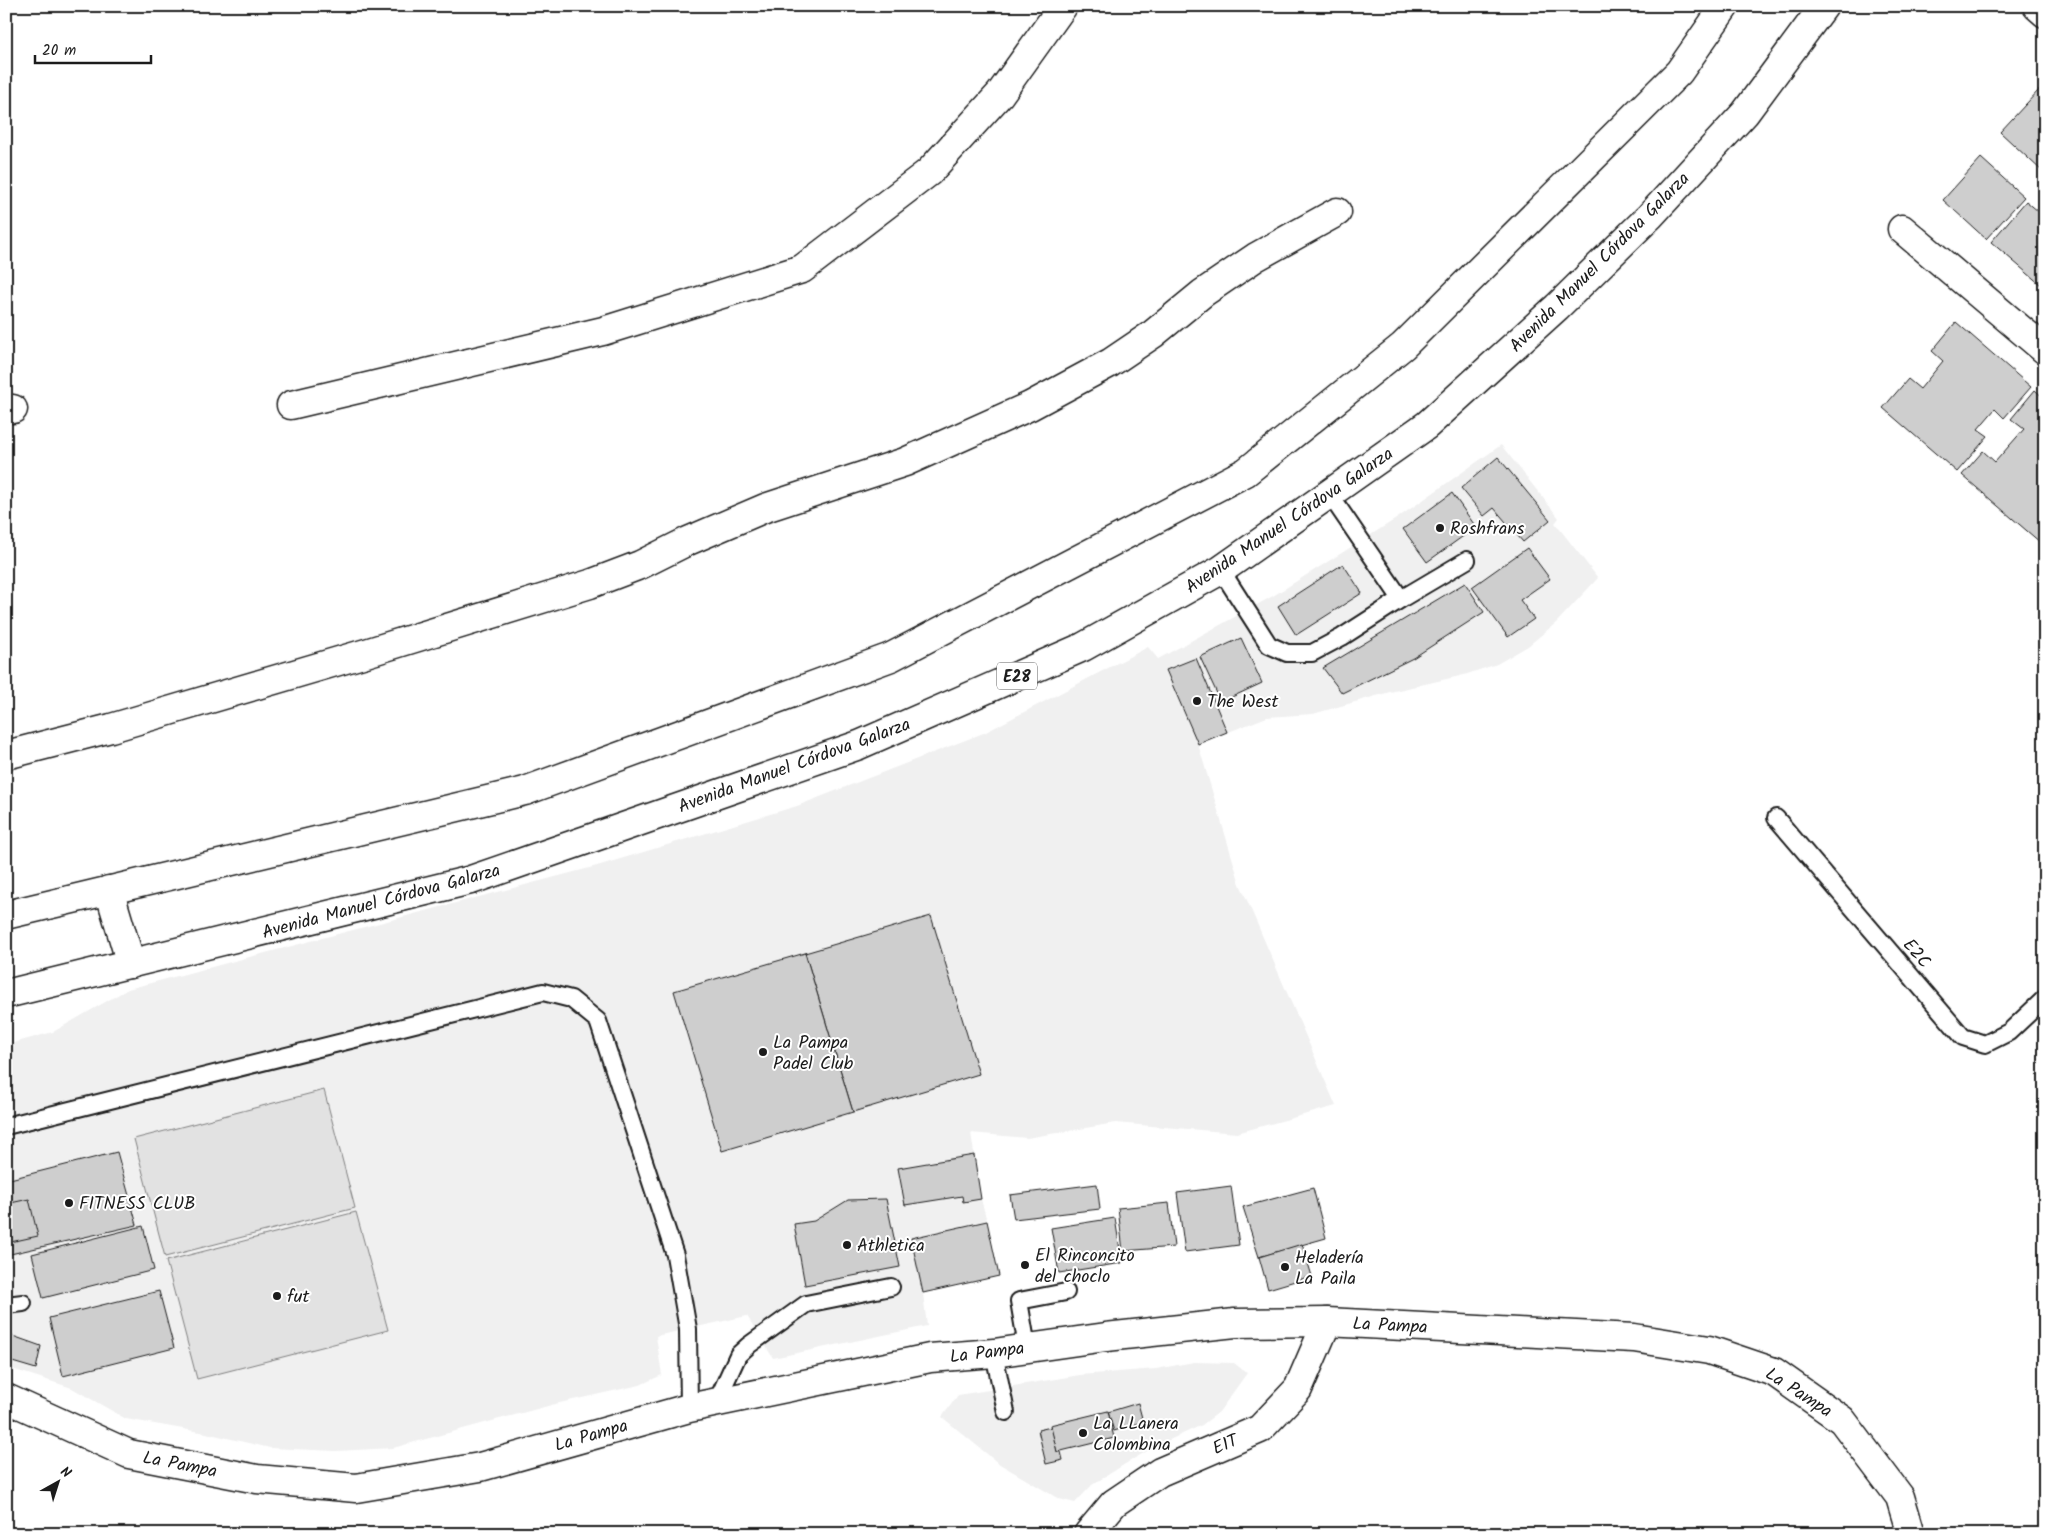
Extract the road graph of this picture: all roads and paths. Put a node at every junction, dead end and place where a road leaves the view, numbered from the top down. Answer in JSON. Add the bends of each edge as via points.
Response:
{"nodes":[{"id":1,"x":1064,"y":6,"type":"edge"},
{"id":2,"x":1725,"y":6,"type":"edge"},
{"id":3,"x":1824,"y":6,"type":"edge"},
{"id":4,"x":2036,"y":6,"type":"edge"},
{"id":5,"x":2045,"y":13,"type":"edge"},
{"id":6,"x":1337,"y":212,"type":"dead end"},
{"id":7,"x":1902,"y":229,"type":"dead end"},
{"id":8,"x":2045,"y":350,"type":"edge"},
{"id":9,"x":291,"y":405,"type":"dead end"},
{"id":10,"x":1330,"y":495,"type":"junction"},
{"id":11,"x":1467,"y":560,"type":"dead end"},
{"id":12,"x":1221,"y":570,"type":"junction"},
{"id":13,"x":1401,"y":598,"type":"junction"},
{"id":14,"x":6,"y":755,"type":"edge"},
{"id":15,"x":1776,"y":818,"type":"dead end"},
{"id":16,"x":109,"y":890,"type":"junction"},
{"id":17,"x":6,"y":915,"type":"edge"},
{"id":18,"x":131,"y":964,"type":"junction"},
{"id":19,"x":6,"y":994,"type":"edge"},
{"id":20,"x":2045,"y":998,"type":"edge"},
{"id":21,"x":6,"y":1126,"type":"edge"},
{"id":22,"x":891,"y":1287,"type":"dead end"},
{"id":23,"x":1066,"y":1292,"type":"dead end"},
{"id":24,"x":23,"y":1303,"type":"dead end"},
{"id":25,"x":6,"y":1305,"type":"edge"},
{"id":26,"x":1327,"y":1322,"type":"junction"},
{"id":27,"x":1027,"y":1347,"type":"junction"},
{"id":28,"x":994,"y":1353,"type":"junction"},
{"id":29,"x":6,"y":1398,"type":"edge"},
{"id":30,"x":716,"y":1403,"type":"junction"},
{"id":31,"x":689,"y":1408,"type":"junction"},
{"id":32,"x":1006,"y":1412,"type":"dead end"},
{"id":33,"x":1088,"y":1534,"type":"edge"},
{"id":34,"x":1911,"y":1534,"type":"edge"}],
"edges":[{"from":1,"to":9,"type":"street","via":[[1000,94],[929,172],[802,269],[603,331]]},
{"from":2,"to":16,"type":"street","via":[[1679,72],[1403,346],[1246,472],[891,657],[524,791]]},
{"from":3,"to":10,"type":"street","name":"Avenida Manuel Córdova Galarza","number":"E28","via":[[1746,113],[1650,216],[1557,308],[1427,425]]},
{"from":4,"to":5,"type":"street"},
{"from":6,"to":14,"type":"street","via":[[1256,257],[1110,363],[1030,406],[905,462],[765,508],[590,584],[111,728]]},
{"from":7,"to":8,"type":"street"},
{"from":10,"to":12,"type":"street","name":"Avenida Manuel Córdova Galarza","number":"E28"},
{"from":10,"to":13,"type":"lane"},
{"from":11,"to":13,"type":"lane"},
{"from":12,"to":13,"type":"lane","via":[[1269,645],[1287,653],[1312,653]]},
{"from":12,"to":18,"type":"street","name":"Avenida Manuel Córdova Galarza","number":"E28","via":[[1083,648],[858,745],[471,880]]},
{"from":15,"to":20,"type":"lane","name":"E2C","via":[[1963,1037],[1985,1044],[2009,1032]]},
{"from":16,"to":17,"type":"street"},
{"from":16,"to":18,"type":"street"},
{"from":18,"to":19,"type":"street","name":"Avenida Manuel Córdova Galarza","number":"E28"},
{"from":21,"to":31,"type":"lane","via":[[543,992],[570,999],[598,1021],[675,1255],[688,1329]]},
{"from":22,"to":30,"type":"lane","via":[[806,1304],[738,1355]]},
{"from":23,"to":27,"type":"lane","via":[[1019,1302]]},
{"from":24,"to":25,"type":"lane"},
{"from":26,"to":27,"type":"street","name":"La Pampa","via":[[1235,1323]]},
{"from":26,"to":33,"type":"street","name":"E1T","via":[[1298,1389],[1260,1430],[1160,1472],[1114,1503]]},
{"from":26,"to":34,"type":"street","name":"La Pampa","via":[[1634,1338],[1709,1350],[1774,1372],[1842,1420],[1900,1497]]},
{"from":27,"to":28,"type":"street","name":"La Pampa"},
{"from":28,"to":30,"type":"street","name":"La Pampa","via":[[930,1358]]},
{"from":28,"to":32,"type":"lane"},
{"from":29,"to":31,"type":"street","name":"La Pampa","via":[[129,1454],[257,1479],[356,1488],[480,1467]]},
{"from":30,"to":31,"type":"street","name":"La Pampa"}]}
